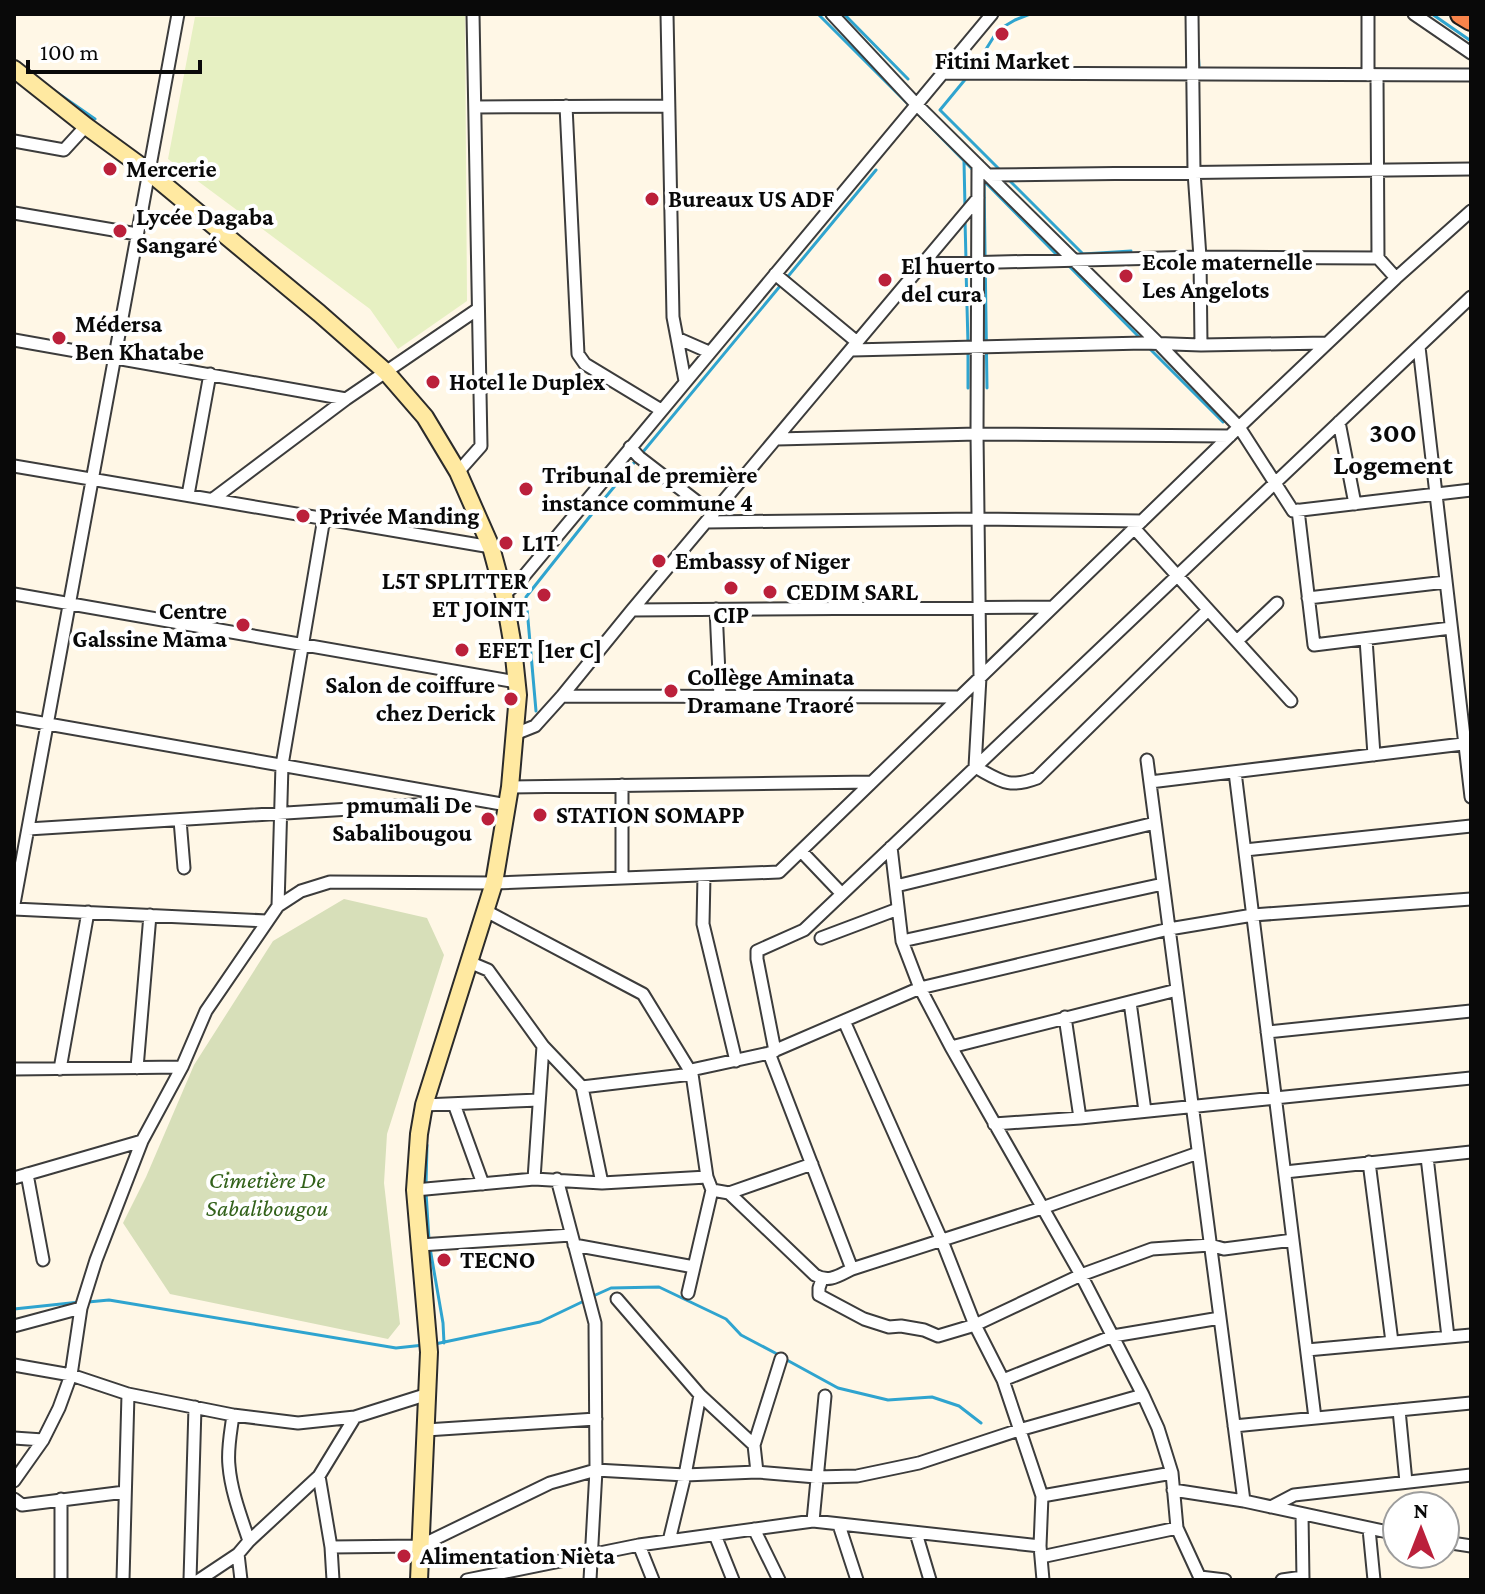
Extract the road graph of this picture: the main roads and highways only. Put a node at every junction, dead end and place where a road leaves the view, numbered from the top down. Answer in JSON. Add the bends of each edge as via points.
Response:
{"nodes":[{"id":1,"x":1461,"y":14,"type":"edge"},
{"id":2,"x":1471,"y":17,"type":"edge"},
{"id":3,"x":14,"y":69,"type":"edge"},
{"id":4,"x":419,"y":1580,"type":"edge"}],
"edges":[{"from":1,"to":2,"type":"highway"},
{"from":3,"to":4,"type":"main road","via":[[149,172],[386,372],[425,417],[458,472],[491,547],[504,595],[518,695],[510,787],[494,883],[419,1134],[415,1190],[429,1346]]}]}
